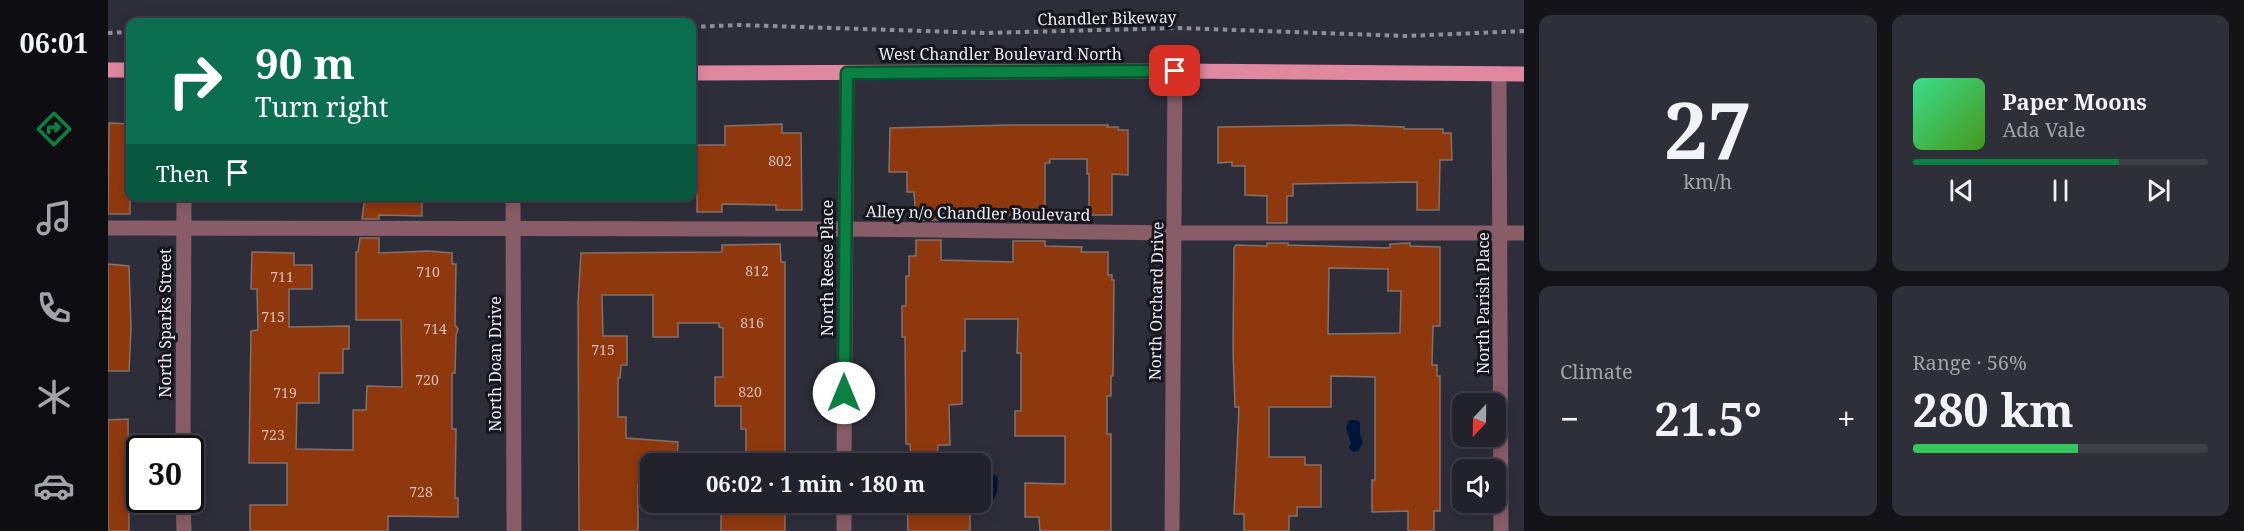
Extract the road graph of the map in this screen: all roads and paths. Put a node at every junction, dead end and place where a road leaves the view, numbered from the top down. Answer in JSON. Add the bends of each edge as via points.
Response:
{"nodes":[{"id":1,"x":696,"y":27,"type":"edge"},
{"id":2,"x":1524,"y":31,"type":"edge"},
{"id":3,"x":126,"y":32,"type":"edge"},
{"id":4,"x":108,"y":33,"type":"edge"},
{"id":5,"x":108,"y":70,"type":"edge"},
{"id":6,"x":126,"y":70,"type":"edge"},
{"id":7,"x":1175,"y":71,"type":"junction"},
{"id":8,"x":696,"y":73,"type":"edge"},
{"id":9,"x":847,"y":73,"type":"junction"},
{"id":10,"x":1499,"y":74,"type":"junction"},
{"id":11,"x":1524,"y":74,"type":"edge"},
{"id":12,"x":184,"y":201,"type":"edge"},
{"id":13,"x":513,"y":201,"type":"edge"},
{"id":14,"x":183,"y":227,"type":"junction"},
{"id":15,"x":108,"y":228,"type":"edge"},
{"id":16,"x":512,"y":228,"type":"junction"},
{"id":17,"x":845,"y":229,"type":"junction"},
{"id":18,"x":1175,"y":233,"type":"junction"},
{"id":19,"x":1524,"y":233,"type":"edge"},
{"id":20,"x":1501,"y":234,"type":"junction"},
{"id":21,"x":183,"y":435,"type":"edge"},
{"id":22,"x":844,"y":453,"type":"edge"},
{"id":23,"x":183,"y":513,"type":"edge"},
{"id":24,"x":844,"y":513,"type":"edge"},
{"id":25,"x":184,"y":531,"type":"edge"},
{"id":26,"x":514,"y":531,"type":"edge"},
{"id":27,"x":844,"y":531,"type":"edge"},
{"id":28,"x":1172,"y":531,"type":"edge"},
{"id":29,"x":1501,"y":531,"type":"edge"}],
"edges":[{"from":1,"to":2,"type":"path","name":"Chandler Bikeway","via":[[986,33],[1178,28],[1406,36]]},
{"from":3,"to":4,"type":"path"},
{"from":5,"to":6,"type":"main road"},
{"from":7,"to":9,"type":"main road","name":"West Chandler Boulevard North"},
{"from":7,"to":10,"type":"main road","name":"West Chandler Boulevard North"},
{"from":7,"to":18,"type":"street","name":"North Orchard Drive"},
{"from":8,"to":9,"type":"main road","name":"West Chandler Boulevard North"},
{"from":9,"to":17,"type":"street","name":"North Reese Place"},
{"from":10,"to":11,"type":"main road","name":"West Chandler Boulevard North"},
{"from":10,"to":20,"type":"street","name":"North Parish Place"},
{"from":12,"to":14,"type":"street","name":"North Sparks Street"},
{"from":13,"to":16,"type":"street","name":"North Doan Drive"},
{"from":14,"to":15,"type":"street","name":"Alley n/o Chandler Boulevard"},
{"from":14,"to":16,"type":"street","name":"Alley n/o Chandler Boulevard"},
{"from":14,"to":21,"type":"street","name":"North Sparks Street"},
{"from":16,"to":17,"type":"street","name":"Alley n/o Chandler Boulevard"},
{"from":16,"to":26,"type":"street","name":"North Doan Drive"},
{"from":17,"to":18,"type":"street","name":"Alley n/o Chandler Boulevard"},
{"from":17,"to":22,"type":"street","name":"North Reese Place"},
{"from":18,"to":20,"type":"street","name":"Alley n/o Chandler Boulevard"},
{"from":18,"to":28,"type":"street","name":"North Orchard Drive"},
{"from":19,"to":20,"type":"street","name":"Alley n/o Chandler Boulevard"},
{"from":20,"to":29,"type":"street","name":"North Parish Place"},
{"from":23,"to":25,"type":"street"},
{"from":24,"to":27,"type":"street"}]}
